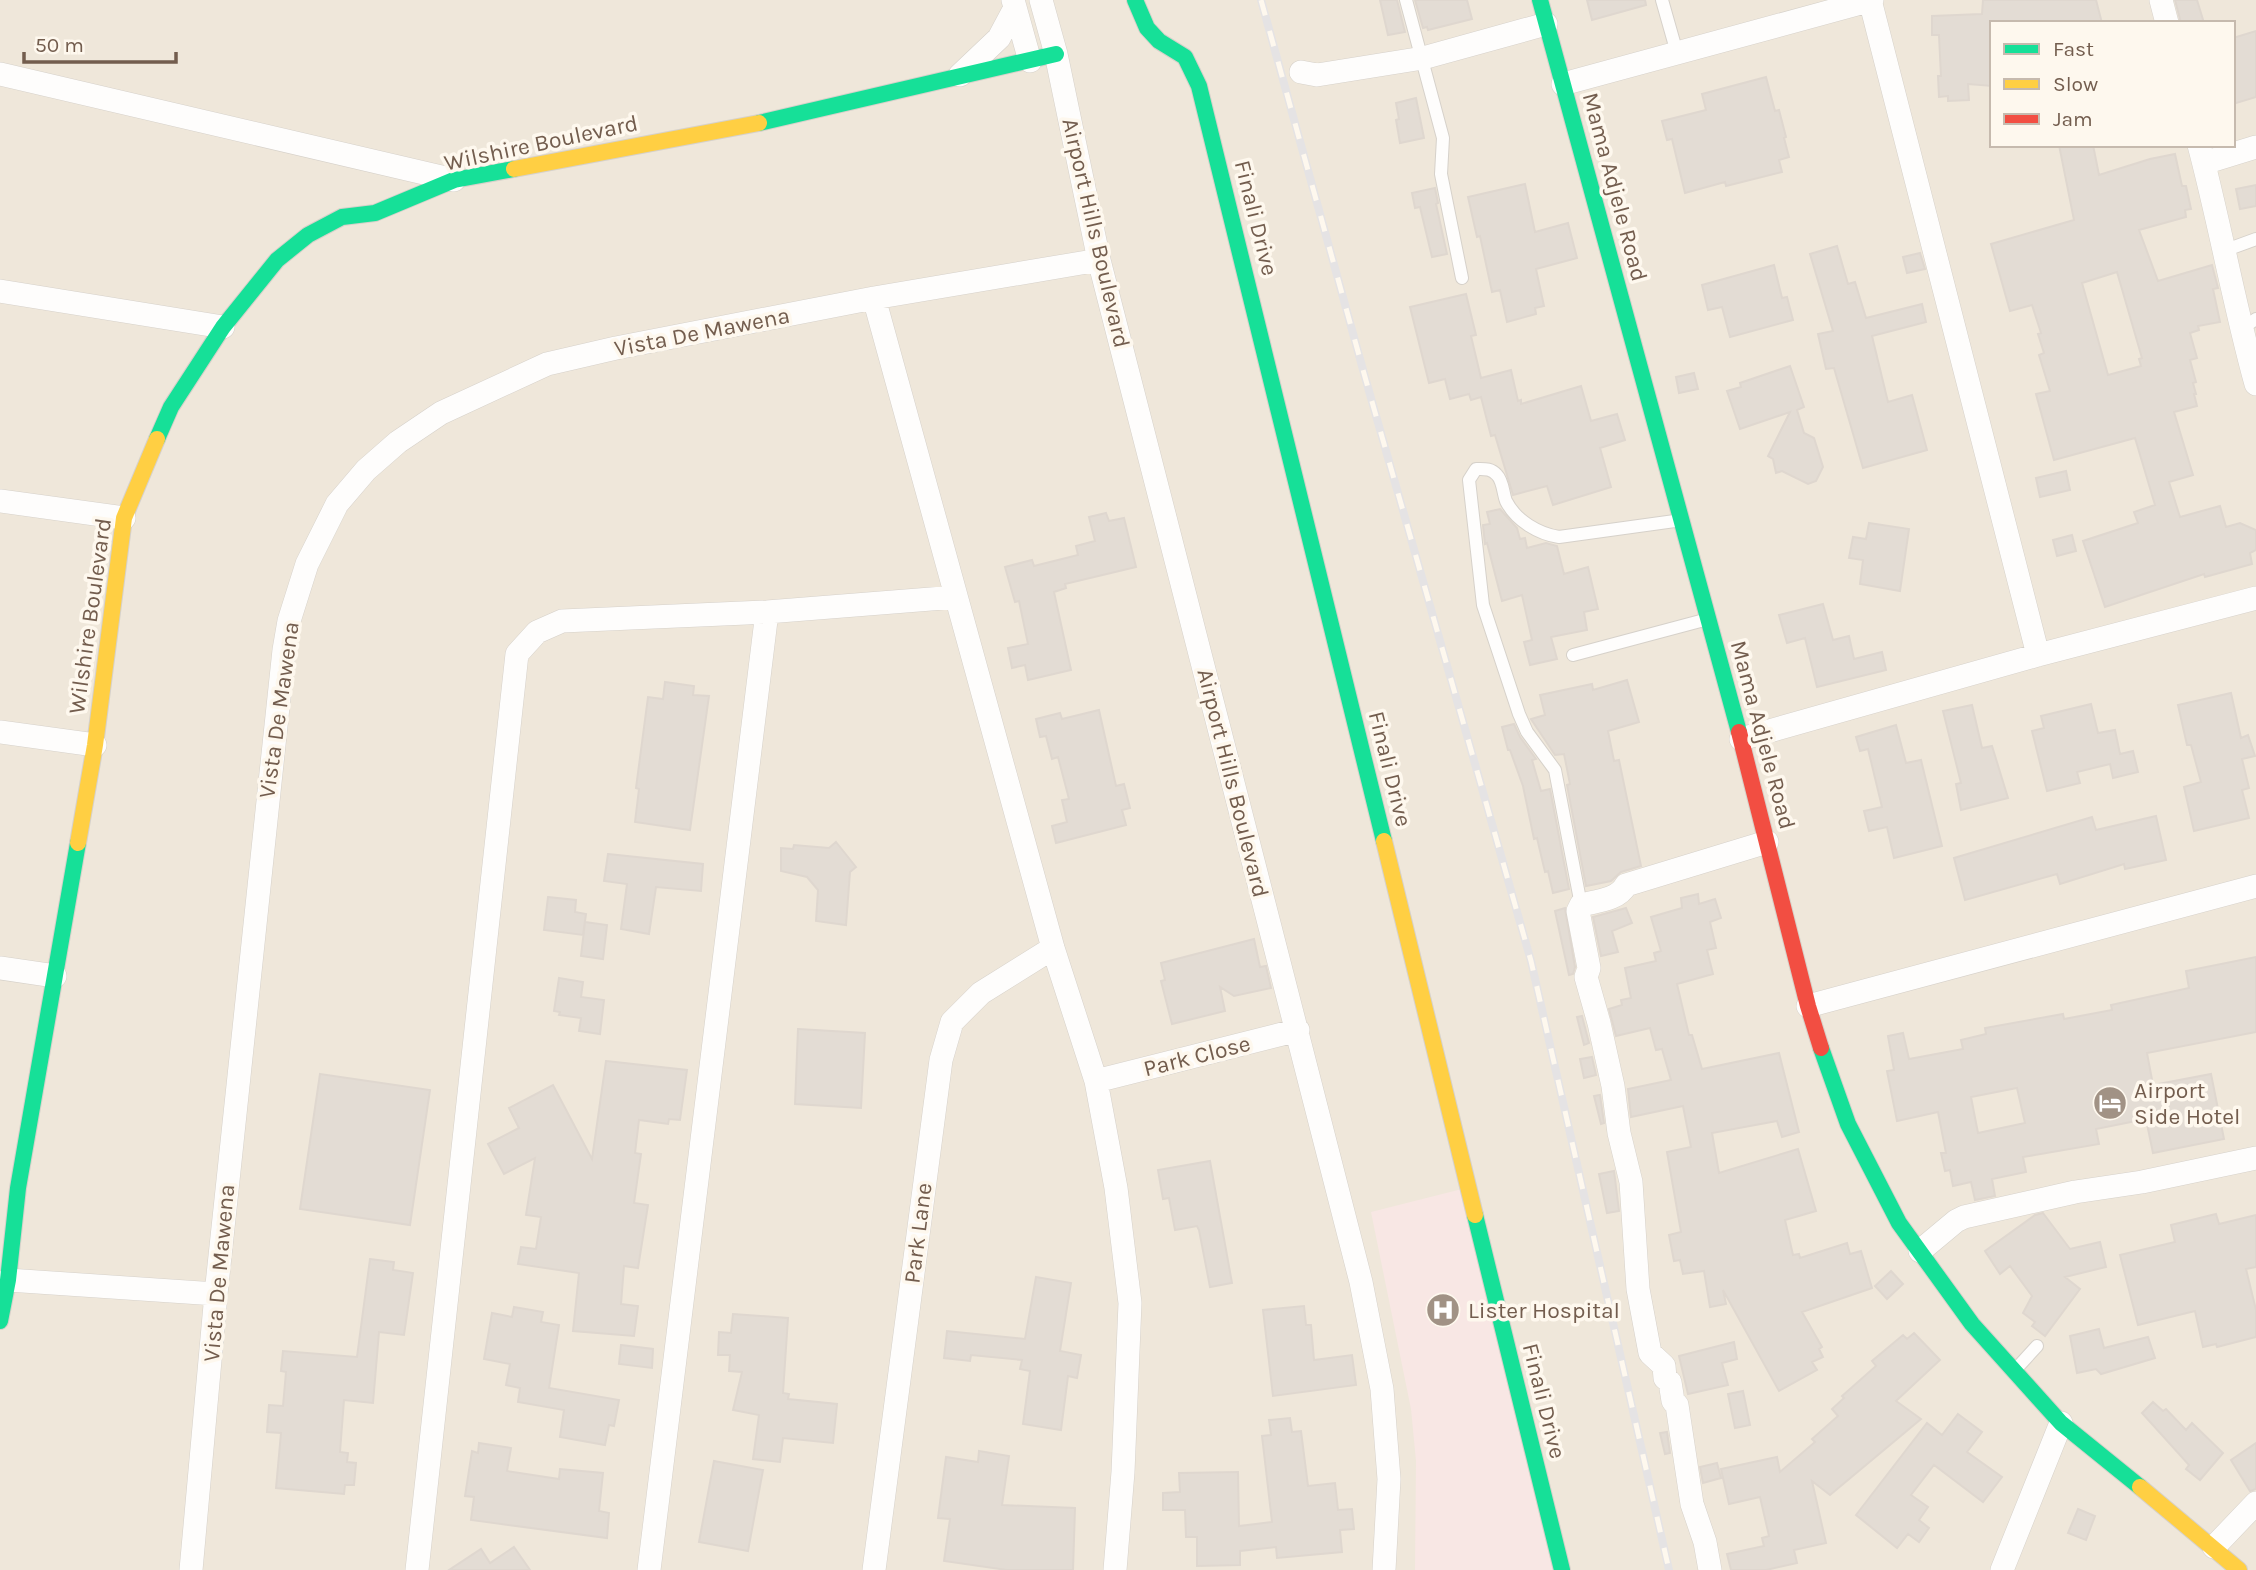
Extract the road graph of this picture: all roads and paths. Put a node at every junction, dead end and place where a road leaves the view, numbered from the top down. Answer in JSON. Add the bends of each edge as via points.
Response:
{"nodes":[{"id":1,"x":1041,"y":0,"type":"edge"},
{"id":2,"x":1135,"y":0,"type":"edge"},
{"id":3,"x":1406,"y":0,"type":"edge"},
{"id":4,"x":1540,"y":0,"type":"edge"},
{"id":5,"x":1662,"y":0,"type":"edge"},
{"id":6,"x":1871,"y":0,"type":"edge"},
{"id":7,"x":2161,"y":0,"type":"edge"},
{"id":8,"x":1014,"y":4,"type":"edge"},
{"id":9,"x":2166,"y":21,"type":"edge"},
{"id":10,"x":1546,"y":24,"type":"junction"},
{"id":11,"x":1677,"y":53,"type":"junction"},
{"id":12,"x":1056,"y":54,"type":"junction"},
{"id":13,"x":1423,"y":58,"type":"junction"},
{"id":14,"x":1030,"y":61,"type":"junction"},
{"id":15,"x":1301,"y":72,"type":"dead end"},
{"id":16,"x":0,"y":74,"type":"edge"},
{"id":17,"x":958,"y":76,"type":"junction"},
{"id":18,"x":1563,"y":84,"type":"junction"},
{"id":19,"x":2256,"y":147,"type":"edge"},
{"id":20,"x":2202,"y":154,"type":"edge"},
{"id":21,"x":454,"y":180,"type":"junction"},
{"id":22,"x":2256,"y":239,"type":"edge"},
{"id":23,"x":2226,"y":250,"type":"junction"},
{"id":24,"x":1099,"y":260,"type":"junction"},
{"id":25,"x":1462,"y":278,"type":"dead end"},
{"id":26,"x":0,"y":291,"type":"edge"},
{"id":27,"x":874,"y":298,"type":"junction"},
{"id":28,"x":2248,"y":324,"type":"edge"},
{"id":29,"x":223,"y":327,"type":"junction"},
{"id":30,"x":2256,"y":384,"type":"edge"},
{"id":31,"x":0,"y":501,"type":"edge"},
{"id":32,"x":124,"y":518,"type":"junction"},
{"id":33,"x":1683,"y":520,"type":"junction"},
{"id":34,"x":956,"y":597,"type":"junction"},
{"id":35,"x":2256,"y":598,"type":"edge"},
{"id":36,"x":767,"y":612,"type":"junction"},
{"id":37,"x":1709,"y":619,"type":"junction"},
{"id":38,"x":1573,"y":655,"type":"dead end"},
{"id":39,"x":2038,"y":655,"type":"junction"},
{"id":40,"x":0,"y":732,"type":"edge"},
{"id":41,"x":1741,"y":739,"type":"junction"},
{"id":42,"x":95,"y":745,"type":"junction"},
{"id":43,"x":1767,"y":842,"type":"junction"},
{"id":44,"x":2256,"y":886,"type":"edge"},
{"id":45,"x":1581,"y":905,"type":"junction"},
{"id":46,"x":1053,"y":948,"type":"junction"},
{"id":47,"x":0,"y":968,"type":"edge"},
{"id":48,"x":55,"y":976,"type":"junction"},
{"id":49,"x":1808,"y":1006,"type":"junction"},
{"id":50,"x":1297,"y":1030,"type":"junction"},
{"id":51,"x":1096,"y":1081,"type":"junction"},
{"id":52,"x":2256,"y":1158,"type":"edge"},
{"id":53,"x":9,"y":1187,"type":"edge"},
{"id":54,"x":1920,"y":1251,"type":"junction"},
{"id":55,"x":8,"y":1280,"type":"junction"},
{"id":56,"x":216,"y":1294,"type":"junction"},
{"id":57,"x":0,"y":1321,"type":"edge"},
{"id":58,"x":2036,"y":1346,"type":"dead end"},
{"id":59,"x":2015,"y":1371,"type":"junction"},
{"id":60,"x":2061,"y":1423,"type":"junction"},
{"id":61,"x":2256,"y":1503,"type":"edge"},
{"id":62,"x":2214,"y":1547,"type":"junction"},
{"id":63,"x":191,"y":1570,"type":"edge"},
{"id":64,"x":417,"y":1570,"type":"edge"},
{"id":65,"x":649,"y":1570,"type":"edge"},
{"id":66,"x":874,"y":1570,"type":"edge"},
{"id":67,"x":1115,"y":1570,"type":"edge"},
{"id":68,"x":1384,"y":1570,"type":"edge"},
{"id":69,"x":1562,"y":1570,"type":"edge"},
{"id":70,"x":1710,"y":1570,"type":"edge"},
{"id":71,"x":2002,"y":1570,"type":"edge"},
{"id":72,"x":2239,"y":1570,"type":"edge"}],
"edges":[{"from":1,"to":12,"type":"street","name":"Airport Hills Boulevard"},
{"from":2,"to":69,"type":"street","name":"Finali Drive","via":[[1147,28],[1185,57],[1199,86]]},
{"from":3,"to":13,"type":"lane"},
{"from":4,"to":10,"type":"street","name":"Mama Adjele Road"},
{"from":5,"to":11,"type":"lane"},
{"from":6,"to":11,"type":"street"},
{"from":6,"to":39,"type":"street"},
{"from":7,"to":9,"type":"street"},
{"from":8,"to":14,"type":"street"},
{"from":8,"to":17,"type":"street","via":[[999,37]]},
{"from":10,"to":13,"type":"street"},
{"from":10,"to":18,"type":"street","name":"Mama Adjele Road"},
{"from":11,"to":18,"type":"street"},
{"from":12,"to":14,"type":"street","name":"Wilshire Boulevard"},
{"from":12,"to":24,"type":"street","name":"Airport Hills Boulevard"},
{"from":13,"to":15,"type":"street","via":[[1317,75]]},
{"from":13,"to":25,"type":"lane","via":[[1443,138],[1441,174]]},
{"from":14,"to":17,"type":"street","name":"Wilshire Boulevard"},
{"from":16,"to":21,"type":"street"},
{"from":17,"to":21,"type":"street","name":"Wilshire Boulevard","via":[[763,122]]},
{"from":18,"to":33,"type":"street","name":"Mama Adjele Road"},
{"from":19,"to":20,"type":"street"},
{"from":20,"to":23,"type":"street"},
{"from":21,"to":29,"type":"street","name":"Wilshire Boulevard","via":[[374,213],[342,217],[308,235],[277,260]]},
{"from":22,"to":23,"type":"lane"},
{"from":23,"to":28,"type":"street"},
{"from":24,"to":27,"type":"street","name":"Vista De Mawena"},
{"from":24,"to":50,"type":"street","name":"Airport Hills Boulevard"},
{"from":26,"to":29,"type":"street"},
{"from":27,"to":34,"type":"street"},
{"from":27,"to":56,"type":"street","name":"Vista De Mawena","via":[[547,364],[441,413],[398,442],[337,504],[307,564],[284,650]]},
{"from":28,"to":30,"type":"street"},
{"from":29,"to":32,"type":"street","name":"Wilshire Boulevard","via":[[171,407]]},
{"from":31,"to":32,"type":"street"},
{"from":32,"to":42,"type":"street","name":"Wilshire Boulevard"},
{"from":33,"to":37,"type":"street","name":"Mama Adjele Road"},
{"from":33,"to":45,"type":"lane","via":[[1559,537],[1544,535],[1507,503],[1498,475],[1488,469],[1476,470],[1469,480],[1483,605],[1519,714],[1555,770]]},
{"from":34,"to":36,"type":"street"},
{"from":34,"to":46,"type":"street"},
{"from":35,"to":39,"type":"street"},
{"from":36,"to":64,"type":"street","via":[[562,621],[537,632],[517,654]]},
{"from":36,"to":65,"type":"street"},
{"from":37,"to":38,"type":"lane"},
{"from":37,"to":41,"type":"street","name":"Mama Adjele Road"},
{"from":39,"to":41,"type":"street"},
{"from":40,"to":42,"type":"street"},
{"from":41,"to":43,"type":"street","name":"Mama Adjele Road"},
{"from":42,"to":48,"type":"street","name":"Wilshire Boulevard"},
{"from":43,"to":45,"type":"street","via":[[1626,885],[1610,898]]},
{"from":43,"to":49,"type":"street","name":"Mama Adjele Road"},
{"from":44,"to":49,"type":"street"},
{"from":45,"to":70,"type":"street","via":[[1578,911],[1589,968],[1586,977],[1631,1182],[1645,1328],[1650,1353],[1664,1366],[1670,1382],[1692,1504]]},
{"from":46,"to":51,"type":"street"},
{"from":46,"to":66,"type":"street","name":"Park Lane","via":[[981,993],[952,1023],[944,1047]]},
{"from":47,"to":48,"type":"street"},
{"from":48,"to":53,"type":"street","name":"Wilshire Boulevard"},
{"from":49,"to":54,"type":"street","name":"Mama Adjele Road","via":[[1848,1124],[1899,1223]]},
{"from":50,"to":51,"type":"street","name":"Park Close"},
{"from":50,"to":68,"type":"street","name":"Airport Hills Boulevard","via":[[1361,1282],[1382,1389],[1389,1479]]},
{"from":51,"to":67,"type":"street","via":[[1116,1188],[1130,1303]]},
{"from":52,"to":54,"type":"street","via":[[1964,1217]]},
{"from":53,"to":55,"type":"street","name":"Wilshire Boulevard"},
{"from":54,"to":59,"type":"street","name":"Mama Adjele Road","via":[[1972,1324]]},
{"from":55,"to":56,"type":"street"},
{"from":55,"to":57,"type":"street","name":"Wilshire Boulevard"},
{"from":56,"to":63,"type":"street","name":"Vista De Mawena"},
{"from":58,"to":59,"type":"lane"},
{"from":59,"to":60,"type":"street","name":"Mama Adjele Road"},
{"from":60,"to":62,"type":"street","name":"Mama Adjele Road"},
{"from":60,"to":71,"type":"street"},
{"from":61,"to":62,"type":"street"},
{"from":62,"to":72,"type":"street","name":"Mama Adjele Road"}]}
